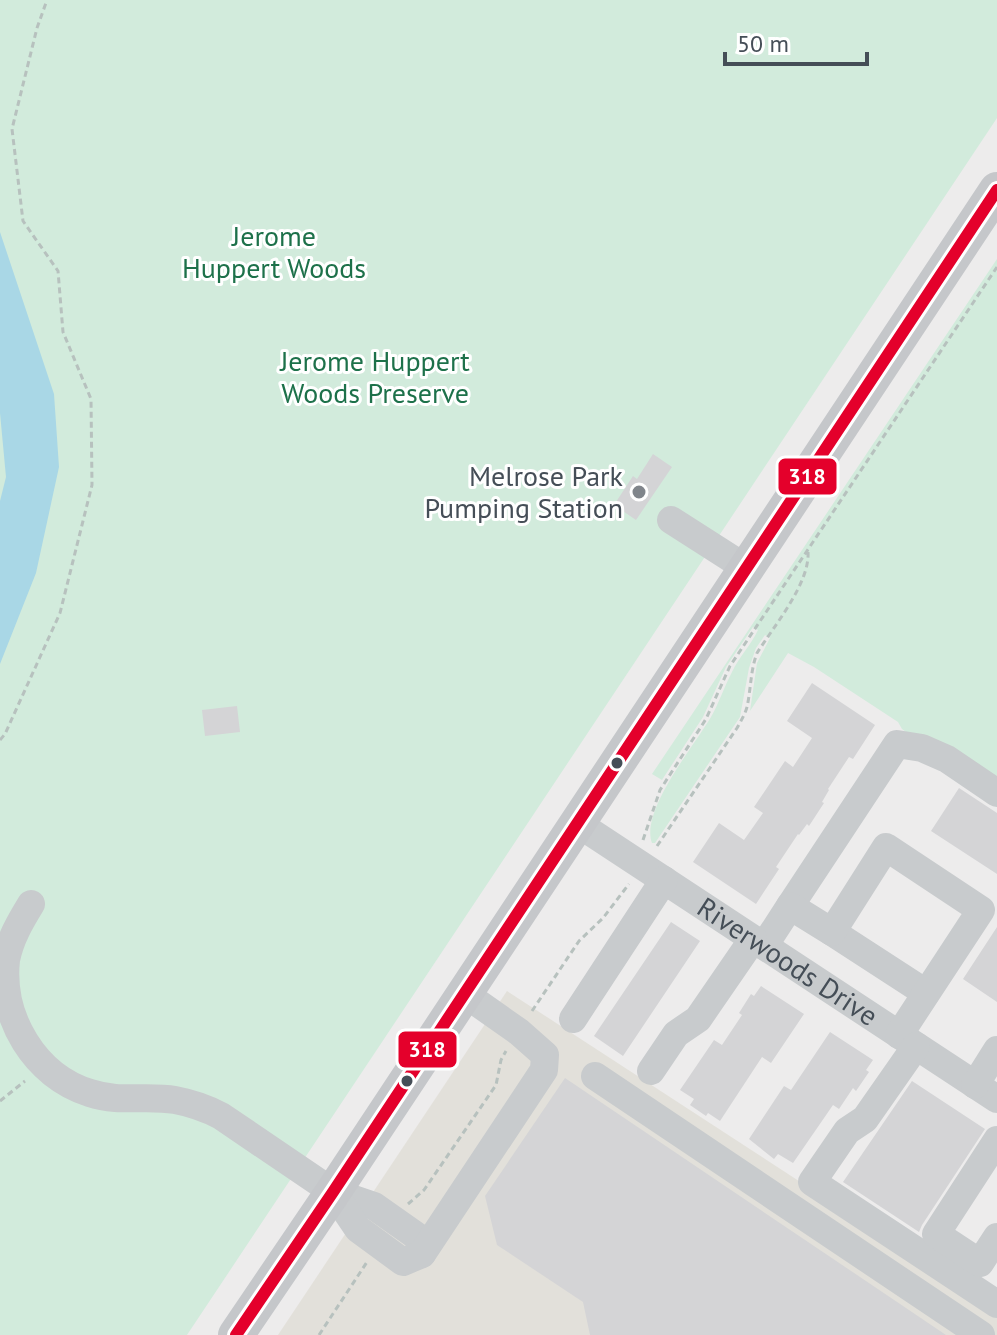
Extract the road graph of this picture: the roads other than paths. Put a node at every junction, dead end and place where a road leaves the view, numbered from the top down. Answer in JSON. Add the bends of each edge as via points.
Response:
{"nodes":[{"id":1,"x":997,"y":190,"type":"edge"},
{"id":2,"x":671,"y":520,"type":"dead end"},
{"id":3,"x":746,"y":568,"type":"junction"},
{"id":4,"x":997,"y":793,"type":"edge"},
{"id":5,"x":577,"y":823,"type":"junction"},
{"id":6,"x":664,"y":880,"type":"junction"},
{"id":7,"x":31,"y":904,"type":"dead end"},
{"id":8,"x":790,"y":906,"type":"junction"},
{"id":9,"x":832,"y":932,"type":"junction"},
{"id":10,"x":759,"y":942,"type":"junction"},
{"id":11,"x":926,"y":993,"type":"junction"},
{"id":12,"x":465,"y":994,"type":"junction"},
{"id":13,"x":573,"y":1019,"type":"dead end"},
{"id":14,"x":907,"y":1040,"type":"junction"},
{"id":15,"x":997,"y":1050,"type":"edge"},
{"id":16,"x":651,"y":1071,"type":"dead end"},
{"id":17,"x":595,"y":1076,"type":"dead end"},
{"id":18,"x":986,"y":1092,"type":"edge"},
{"id":19,"x":997,"y":1140,"type":"edge"},
{"id":20,"x":333,"y":1192,"type":"junction"},
{"id":21,"x":997,"y":1237,"type":"edge"},
{"id":22,"x":997,"y":1304,"type":"edge"},
{"id":23,"x":236,"y":1335,"type":"edge"},
{"id":24,"x":981,"y":1335,"type":"edge"}],
"edges":[{"from":1,"to":3,"type":"main road"},
{"from":2,"to":3,"type":"street"},
{"from":3,"to":5,"type":"main road"},
{"from":4,"to":8,"type":"street","via":[[947,759],[897,744]]},
{"from":5,"to":6,"type":"street","name":"Riverwoods Drive"},
{"from":5,"to":12,"type":"main road"},
{"from":6,"to":10,"type":"street","name":"Riverwoods Drive"},
{"from":6,"to":13,"type":"street"},
{"from":7,"to":20,"type":"street","via":[[12,939],[4,984],[21,1039],[42,1065],[88,1093],[115,1099],[172,1099],[205,1108]]},
{"from":8,"to":9,"type":"street"},
{"from":8,"to":10,"type":"street"},
{"from":9,"to":11,"type":"street"},
{"from":9,"to":11,"type":"street","via":[[886,847],[981,910]]},
{"from":10,"to":14,"type":"street","name":"Riverwoods Drive"},
{"from":10,"to":16,"type":"street","via":[[698,1019],[676,1034]]},
{"from":11,"to":14,"type":"street"},
{"from":12,"to":20,"type":"main road"},
{"from":12,"to":20,"type":"street","via":[[545,1055],[544,1070],[422,1254],[418,1237],[374,1206]]},
{"from":14,"to":18,"type":"street","name":"Riverwoods Drive"},
{"from":14,"to":22,"type":"street","via":[[865,1119],[847,1131],[812,1182]]},
{"from":15,"to":18,"type":"street"},
{"from":17,"to":24,"type":"street"},
{"from":19,"to":21,"type":"street","via":[[936,1234],[980,1263]]},
{"from":20,"to":23,"type":"main road"}]}
